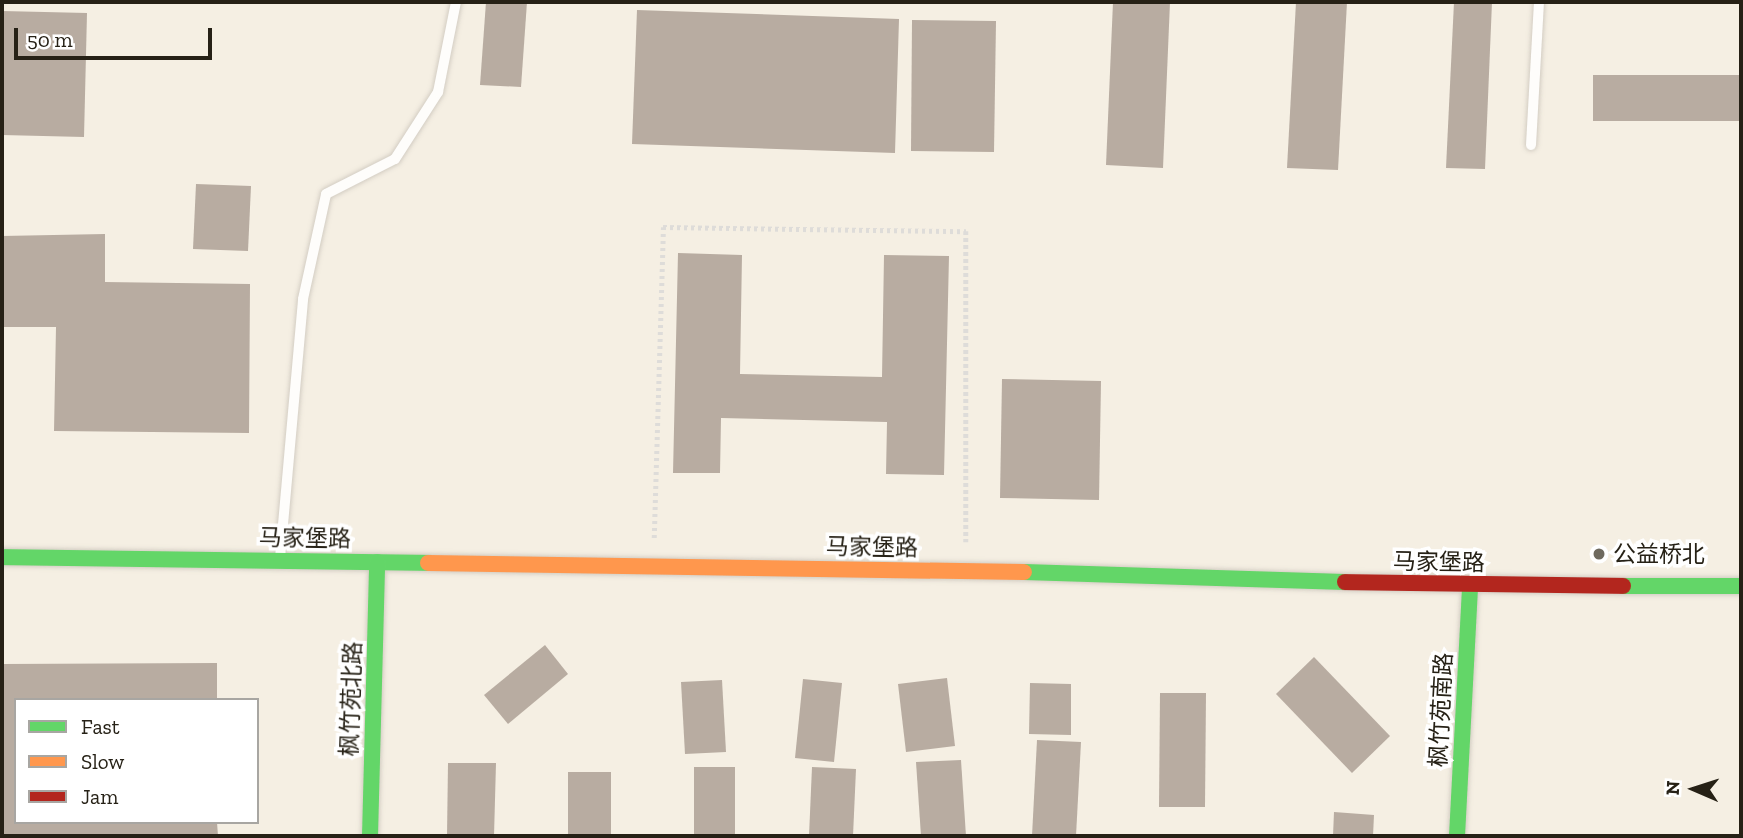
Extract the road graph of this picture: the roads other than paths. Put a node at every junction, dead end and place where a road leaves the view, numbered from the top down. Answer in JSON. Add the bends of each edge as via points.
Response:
{"nodes":[{"id":1,"x":456,"y":2,"type":"edge"},
{"id":2,"x":1539,"y":2,"type":"edge"},
{"id":3,"x":1531,"y":145,"type":"dead end"},
{"id":4,"x":2,"y":557,"type":"edge"},
{"id":5,"x":280,"y":561,"type":"junction"},
{"id":6,"x":377,"y":562,"type":"junction"},
{"id":7,"x":1470,"y":586,"type":"junction"},
{"id":8,"x":1741,"y":586,"type":"edge"},
{"id":9,"x":370,"y":836,"type":"edge"},
{"id":10,"x":1457,"y":836,"type":"edge"}],
"edges":[{"from":1,"to":5,"type":"lane","via":[[438,92],[395,159],[326,194],[303,299]]},
{"from":2,"to":3,"type":"lane"},
{"from":4,"to":5,"type":"main road","name":"马家堡路"},
{"from":5,"to":6,"type":"main road","name":"马家堡路"},
{"from":6,"to":7,"type":"main road","name":"马家堡路","via":[[965,570]]},
{"from":6,"to":9,"type":"main road","name":"枫竹苑北路"},
{"from":7,"to":8,"type":"main road","name":"马家堡路"},
{"from":7,"to":10,"type":"main road","name":"枫竹苑南路"}]}
